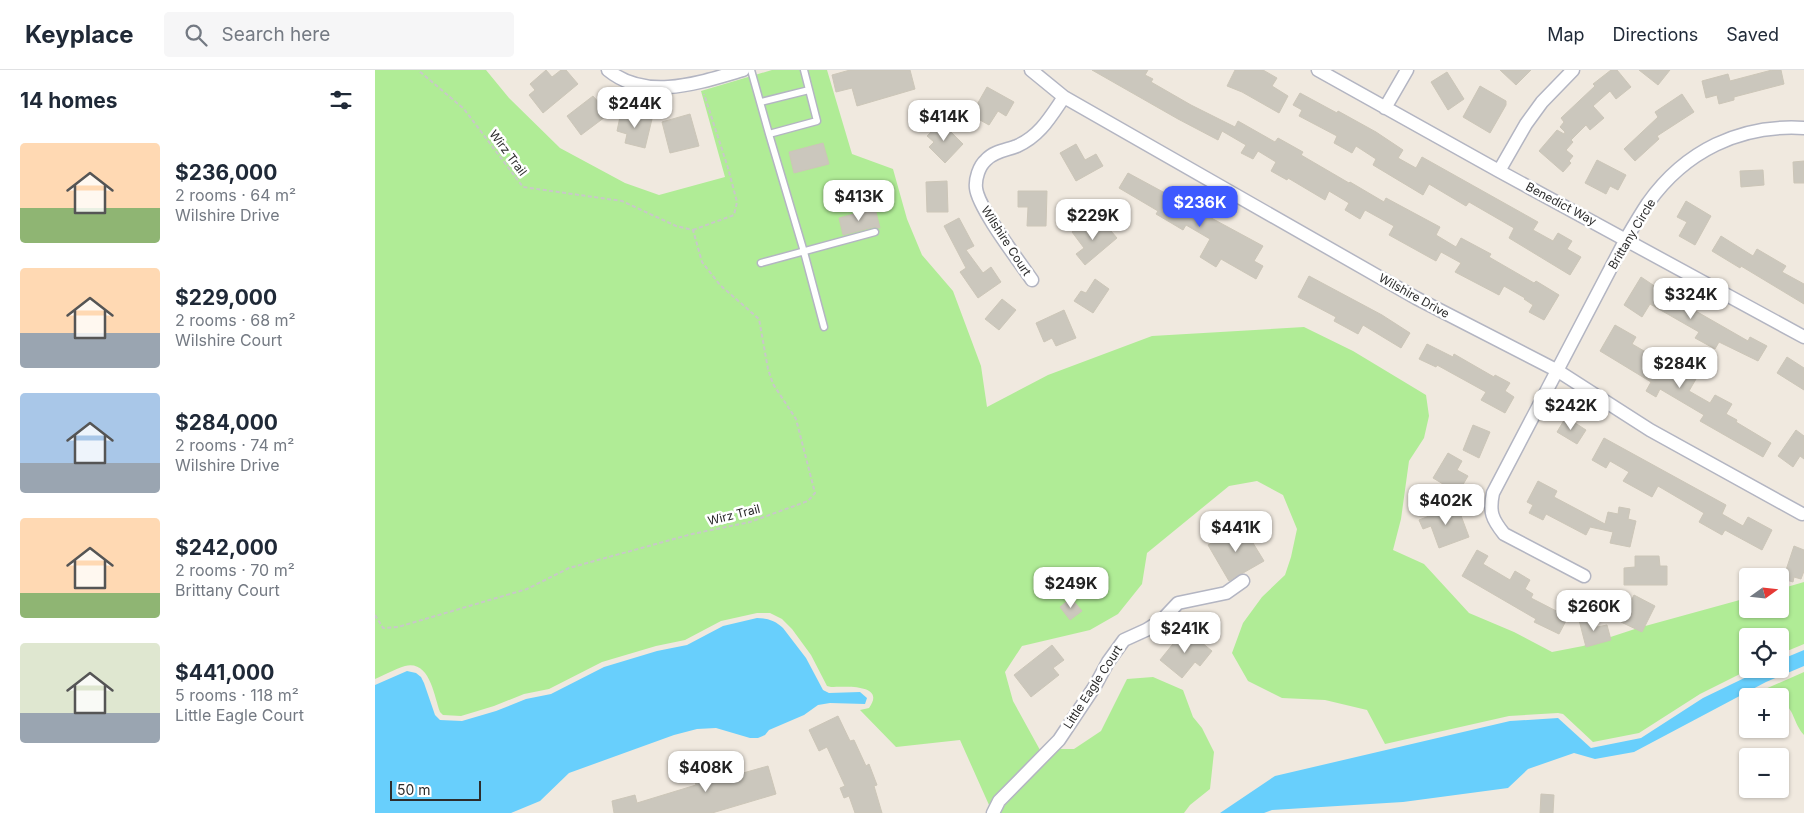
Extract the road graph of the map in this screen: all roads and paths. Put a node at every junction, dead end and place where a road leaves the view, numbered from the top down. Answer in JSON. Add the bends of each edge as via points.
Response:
{"nodes":[{"id":1,"x":418,"y":70,"type":"edge"},
{"id":2,"x":608,"y":70,"type":"edge"},
{"id":3,"x":743,"y":70,"type":"edge"},
{"id":4,"x":751,"y":70,"type":"edge"},
{"id":5,"x":804,"y":70,"type":"edge"},
{"id":6,"x":1031,"y":70,"type":"edge"},
{"id":7,"x":1318,"y":70,"type":"edge"},
{"id":8,"x":1407,"y":70,"type":"edge"},
{"id":9,"x":1573,"y":70,"type":"edge"},
{"id":10,"x":809,"y":90,"type":"junction"},
{"id":11,"x":703,"y":91,"type":"dead end"},
{"id":12,"x":1064,"y":97,"type":"junction"},
{"id":13,"x":761,"y":102,"type":"junction"},
{"id":14,"x":1385,"y":108,"type":"junction"},
{"id":15,"x":1804,"y":128,"type":"edge"},
{"id":16,"x":769,"y":134,"type":"junction"},
{"id":17,"x":1499,"y":171,"type":"junction"},
{"id":18,"x":693,"y":230,"type":"junction"},
{"id":19,"x":875,"y":232,"type":"dead end"},
{"id":20,"x":1626,"y":240,"type":"junction"},
{"id":21,"x":804,"y":252,"type":"junction"},
{"id":22,"x":761,"y":263,"type":"dead end"},
{"id":23,"x":1032,"y":280,"type":"dead end"},
{"id":24,"x":823,"y":328,"type":"dead end"},
{"id":25,"x":1804,"y":337,"type":"edge"},
{"id":26,"x":1559,"y":371,"type":"junction"},
{"id":27,"x":1802,"y":514,"type":"dead end"},
{"id":28,"x":1584,"y":576,"type":"dead end"},
{"id":29,"x":1243,"y":581,"type":"dead end"},
{"id":30,"x":375,"y":615,"type":"edge"},
{"id":31,"x":993,"y":813,"type":"edge"}],
"edges":[{"from":1,"to":18,"type":"path","name":"Wirz Trail","via":[[464,109],[523,187],[622,201],[676,226]]},
{"from":2,"to":3,"type":"street","via":[[633,83],[675,88]]},
{"from":4,"to":13,"type":"lane"},
{"from":5,"to":10,"type":"lane"},
{"from":6,"to":12,"type":"street","name":"Wilshire Drive"},
{"from":7,"to":14,"type":"street","name":"Benedict Way"},
{"from":8,"to":14,"type":"street"},
{"from":9,"to":17,"type":"street","via":[[1542,102]]},
{"from":10,"to":13,"type":"lane"},
{"from":10,"to":16,"type":"lane","via":[[817,121]]},
{"from":11,"to":18,"type":"path","via":[[737,202],[734,215]]},
{"from":12,"to":23,"type":"street","name":"Wilshire Court","via":[[1043,128],[1031,139],[985,160],[978,172],[976,188],[981,203]]},
{"from":12,"to":26,"type":"street","name":"Wilshire Drive","via":[[1416,298]]},
{"from":13,"to":16,"type":"lane"},
{"from":14,"to":17,"type":"street","name":"Benedict Way"},
{"from":15,"to":20,"type":"street","name":"Brittany Circle","via":[[1763,129],[1709,147],[1668,178],[1648,203]]},
{"from":16,"to":21,"type":"lane"},
{"from":17,"to":20,"type":"street","name":"Benedict Way"},
{"from":18,"to":30,"type":"path","name":"Wirz Trail","via":[[702,262],[720,285],[759,319],[768,369],[773,384],[796,419],[815,493],[808,501],[749,522],[691,534],[569,568],[527,589],[398,627],[383,628]]},
{"from":19,"to":21,"type":"lane"},
{"from":20,"to":25,"type":"street","name":"Benedict Way"},
{"from":20,"to":26,"type":"street","name":"Brittany Circle"},
{"from":21,"to":22,"type":"lane"},
{"from":21,"to":24,"type":"lane"},
{"from":26,"to":27,"type":"street","name":"Wilshire Drive","via":[[1650,430]]},
{"from":26,"to":28,"type":"street","name":"Brittany Circle","via":[[1493,493],[1490,506],[1494,522],[1504,534]]},
{"from":29,"to":31,"type":"street","name":"Little Eagle Court","via":[[1226,592],[1178,603],[1162,620],[1124,640],[1059,740],[999,801]]}]}
